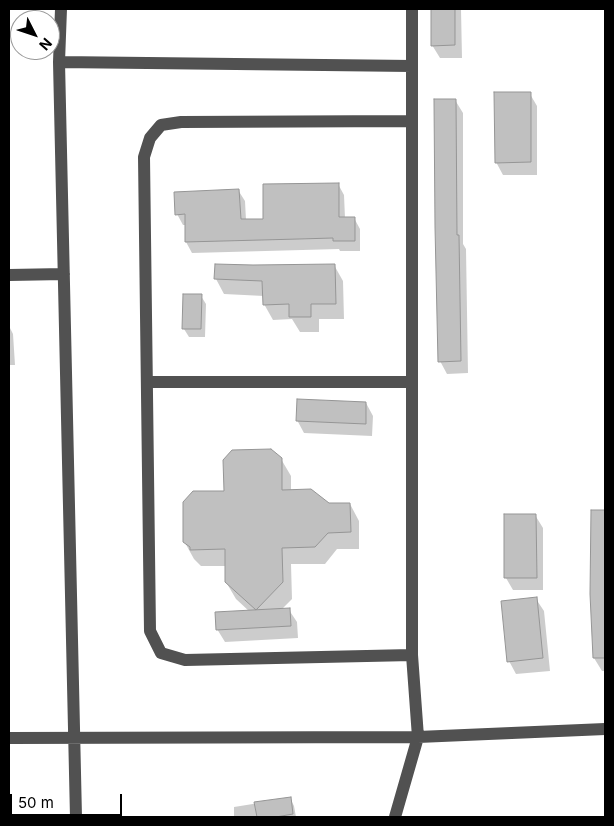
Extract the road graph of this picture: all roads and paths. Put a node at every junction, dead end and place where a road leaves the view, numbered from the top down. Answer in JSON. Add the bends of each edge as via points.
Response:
{"nodes":[{"id":1,"x":61,"y":9,"type":"edge"},
{"id":2,"x":412,"y":9,"type":"edge"},
{"id":3,"x":60,"y":62,"type":"junction"},
{"id":4,"x":412,"y":66,"type":"junction"},
{"id":5,"x":412,"y":121,"type":"junction"},
{"id":6,"x":64,"y":274,"type":"junction"},
{"id":7,"x":9,"y":275,"type":"edge"},
{"id":8,"x":147,"y":382,"type":"junction"},
{"id":9,"x":412,"y":382,"type":"junction"},
{"id":10,"x":412,"y":655,"type":"junction"},
{"id":11,"x":605,"y":729,"type":"edge"},
{"id":12,"x":74,"y":737,"type":"junction"},
{"id":13,"x":418,"y":737,"type":"junction"},
{"id":14,"x":9,"y":738,"type":"edge"},
{"id":15,"x":76,"y":817,"type":"edge"},
{"id":16,"x":395,"y":817,"type":"edge"}],
"edges":[{"from":1,"to":3,"type":"street"},
{"from":2,"to":4,"type":"street"},
{"from":3,"to":4,"type":"street"},
{"from":3,"to":6,"type":"street"},
{"from":4,"to":5,"type":"street"},
{"from":5,"to":8,"type":"street","via":[[181,122],[161,125],[150,138],[144,157]]},
{"from":5,"to":9,"type":"street"},
{"from":6,"to":7,"type":"street"},
{"from":6,"to":12,"type":"street"},
{"from":8,"to":9,"type":"street"},
{"from":8,"to":10,"type":"street","via":[[150,631],[162,653],[185,660]]},
{"from":9,"to":10,"type":"street"},
{"from":10,"to":13,"type":"street"},
{"from":11,"to":13,"type":"street"},
{"from":12,"to":13,"type":"street"},
{"from":12,"to":14,"type":"street"},
{"from":12,"to":15,"type":"street"},
{"from":13,"to":16,"type":"street"}]}
